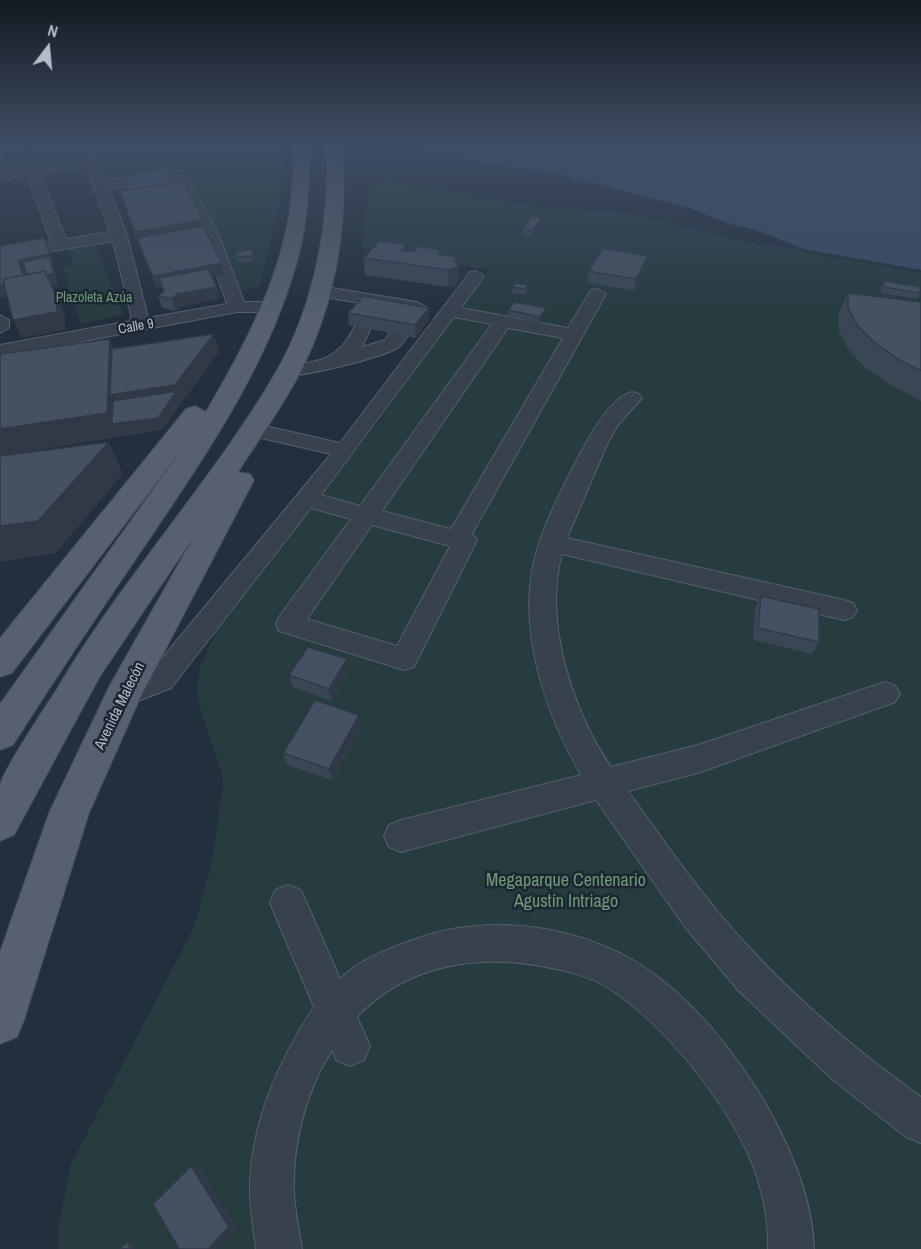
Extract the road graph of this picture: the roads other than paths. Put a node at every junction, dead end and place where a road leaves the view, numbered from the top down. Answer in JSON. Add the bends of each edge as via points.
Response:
{"nodes":[{"id":1,"x":43,"y":203,"type":"edge"},
{"id":2,"x":107,"y":203,"type":"edge"},
{"id":3,"x":194,"y":203,"type":"edge"},
{"id":4,"x":301,"y":203,"type":"edge"},
{"id":5,"x":336,"y":203,"type":"edge"},
{"id":6,"x":118,"y":235,"type":"junction"},
{"id":7,"x":60,"y":245,"type":"junction"},
{"id":8,"x":0,"y":255,"type":"edge"},
{"id":9,"x":476,"y":276,"type":"dead end"},
{"id":10,"x":320,"y":291,"type":"junction"},
{"id":11,"x":597,"y":294,"type":"dead end"},
{"id":12,"x":375,"y":300,"type":"junction"},
{"id":13,"x":237,"y":307,"type":"junction"},
{"id":14,"x":271,"y":307,"type":"junction"},
{"id":15,"x":450,"y":311,"type":"junction"},
{"id":16,"x":0,"y":320,"type":"edge"},
{"id":17,"x":503,"y":321,"type":"junction"},
{"id":18,"x":138,"y":327,"type":"junction"},
{"id":19,"x":0,"y":328,"type":"edge"},
{"id":20,"x":575,"y":335,"type":"junction"},
{"id":21,"x":0,"y":351,"type":"edge"},
{"id":22,"x":342,"y":359,"type":"junction"},
{"id":23,"x":244,"y":364,"type":"junction"},
{"id":24,"x":289,"y":371,"type":"junction"},
{"id":25,"x":632,"y":398,"type":"dead end"},
{"id":26,"x":266,"y":419,"type":"junction"},
{"id":27,"x":345,"y":451,"type":"junction"},
{"id":28,"x":305,"y":499,"type":"junction"},
{"id":29,"x":366,"y":515,"type":"junction"},
{"id":30,"x":457,"y":538,"type":"junction"},
{"id":31,"x":553,"y":543,"type":"junction"},
{"id":32,"x":844,"y":610,"type":"dead end"},
{"id":33,"x":12,"y":634,"type":"edge"},
{"id":34,"x":0,"y":663,"type":"edge"},
{"id":35,"x":885,"y":694,"type":"dead end"},
{"id":36,"x":123,"y":695,"type":"junction"},
{"id":37,"x":0,"y":734,"type":"edge"},
{"id":38,"x":604,"y":784,"type":"junction"},
{"id":39,"x":0,"y":822,"type":"edge"},
{"id":40,"x":401,"y":836,"type":"dead end"},
{"id":41,"x":288,"y":903,"type":"dead end"},
{"id":42,"x":29,"y":927,"type":"junction"},
{"id":43,"x":0,"y":970,"type":"edge"},
{"id":44,"x":334,"y":1009,"type":"junction"},
{"id":45,"x":0,"y":1020,"type":"edge"},
{"id":46,"x":350,"y":1046,"type":"dead end"},
{"id":47,"x":921,"y":1122,"type":"edge"},
{"id":48,"x":279,"y":1249,"type":"edge"},
{"id":49,"x":791,"y":1249,"type":"edge"}],
"edges":[{"from":1,"to":7,"type":"street"},
{"from":2,"to":6,"type":"street"},
{"from":3,"to":13,"type":"street"},
{"from":4,"to":14,"type":"main road","via":[[290,252]]},
{"from":5,"to":10,"type":"main road","name":"Avenida Malecón"},
{"from":6,"to":7,"type":"street"},
{"from":6,"to":18,"type":"street","via":[[140,315]]},
{"from":7,"to":8,"type":"street"},
{"from":9,"to":15,"type":"street"},
{"from":10,"to":12,"type":"street"},
{"from":10,"to":24,"type":"main road","name":"Avenida Malecón"},
{"from":11,"to":20,"type":"street"},
{"from":12,"to":22,"type":"street","via":[[358,339]]},
{"from":12,"to":22,"type":"street","via":[[417,307],[392,344]]},
{"from":13,"to":14,"type":"street","name":"Calle 9"},
{"from":13,"to":18,"type":"street","name":"Calle 9"},
{"from":14,"to":23,"type":"main road"},
{"from":15,"to":17,"type":"street"},
{"from":15,"to":27,"type":"street"},
{"from":16,"to":19,"type":"street"},
{"from":17,"to":20,"type":"street"},
{"from":17,"to":29,"type":"street"},
{"from":18,"to":21,"type":"street","name":"Calle 9"},
{"from":20,"to":30,"type":"street"},
{"from":22,"to":24,"type":"street","via":[[327,366]]},
{"from":23,"to":33,"type":"main road","via":[[197,411]]},
{"from":23,"to":37,"type":"main road","via":[[221,410]]},
{"from":24,"to":26,"type":"main road","name":"Avenida Malecón"},
{"from":25,"to":31,"type":"street","via":[[606,428]]},
{"from":26,"to":27,"type":"street"},
{"from":26,"to":36,"type":"main road","name":"Avenida Malecón","via":[[198,561]]},
{"from":26,"to":39,"type":"main road","name":"Avenida Malecón","via":[[225,470],[88,666]]},
{"from":27,"to":28,"type":"street"},
{"from":28,"to":29,"type":"street"},
{"from":28,"to":36,"type":"street","via":[[161,680]]},
{"from":29,"to":30,"type":"street"},
{"from":29,"to":30,"type":"street","via":[[289,624],[404,658],[465,540]]},
{"from":31,"to":32,"type":"street"},
{"from":31,"to":38,"type":"street","via":[[544,578],[544,616],[553,668],[568,718]]},
{"from":33,"to":34,"type":"main road"},
{"from":35,"to":38,"type":"street","via":[[698,759]]},
{"from":36,"to":42,"type":"main road","name":"Avenida Malecón","via":[[69,813]]},
{"from":38,"to":40,"type":"street"},
{"from":38,"to":47,"type":"street","via":[[732,956],[789,1014],[893,1103]]},
{"from":41,"to":44,"type":"street"},
{"from":42,"to":43,"type":"main road"},
{"from":42,"to":45,"type":"main road","name":"Avenida Malecón"},
{"from":44,"to":46,"type":"street"},
{"from":44,"to":48,"type":"street","via":[[307,1052],[285,1102],[272,1188]]},
{"from":44,"to":49,"type":"street","via":[[373,975],[408,957],[454,945],[501,942],[558,951],[618,973],[669,1014],[750,1111],[774,1163]]}]}
